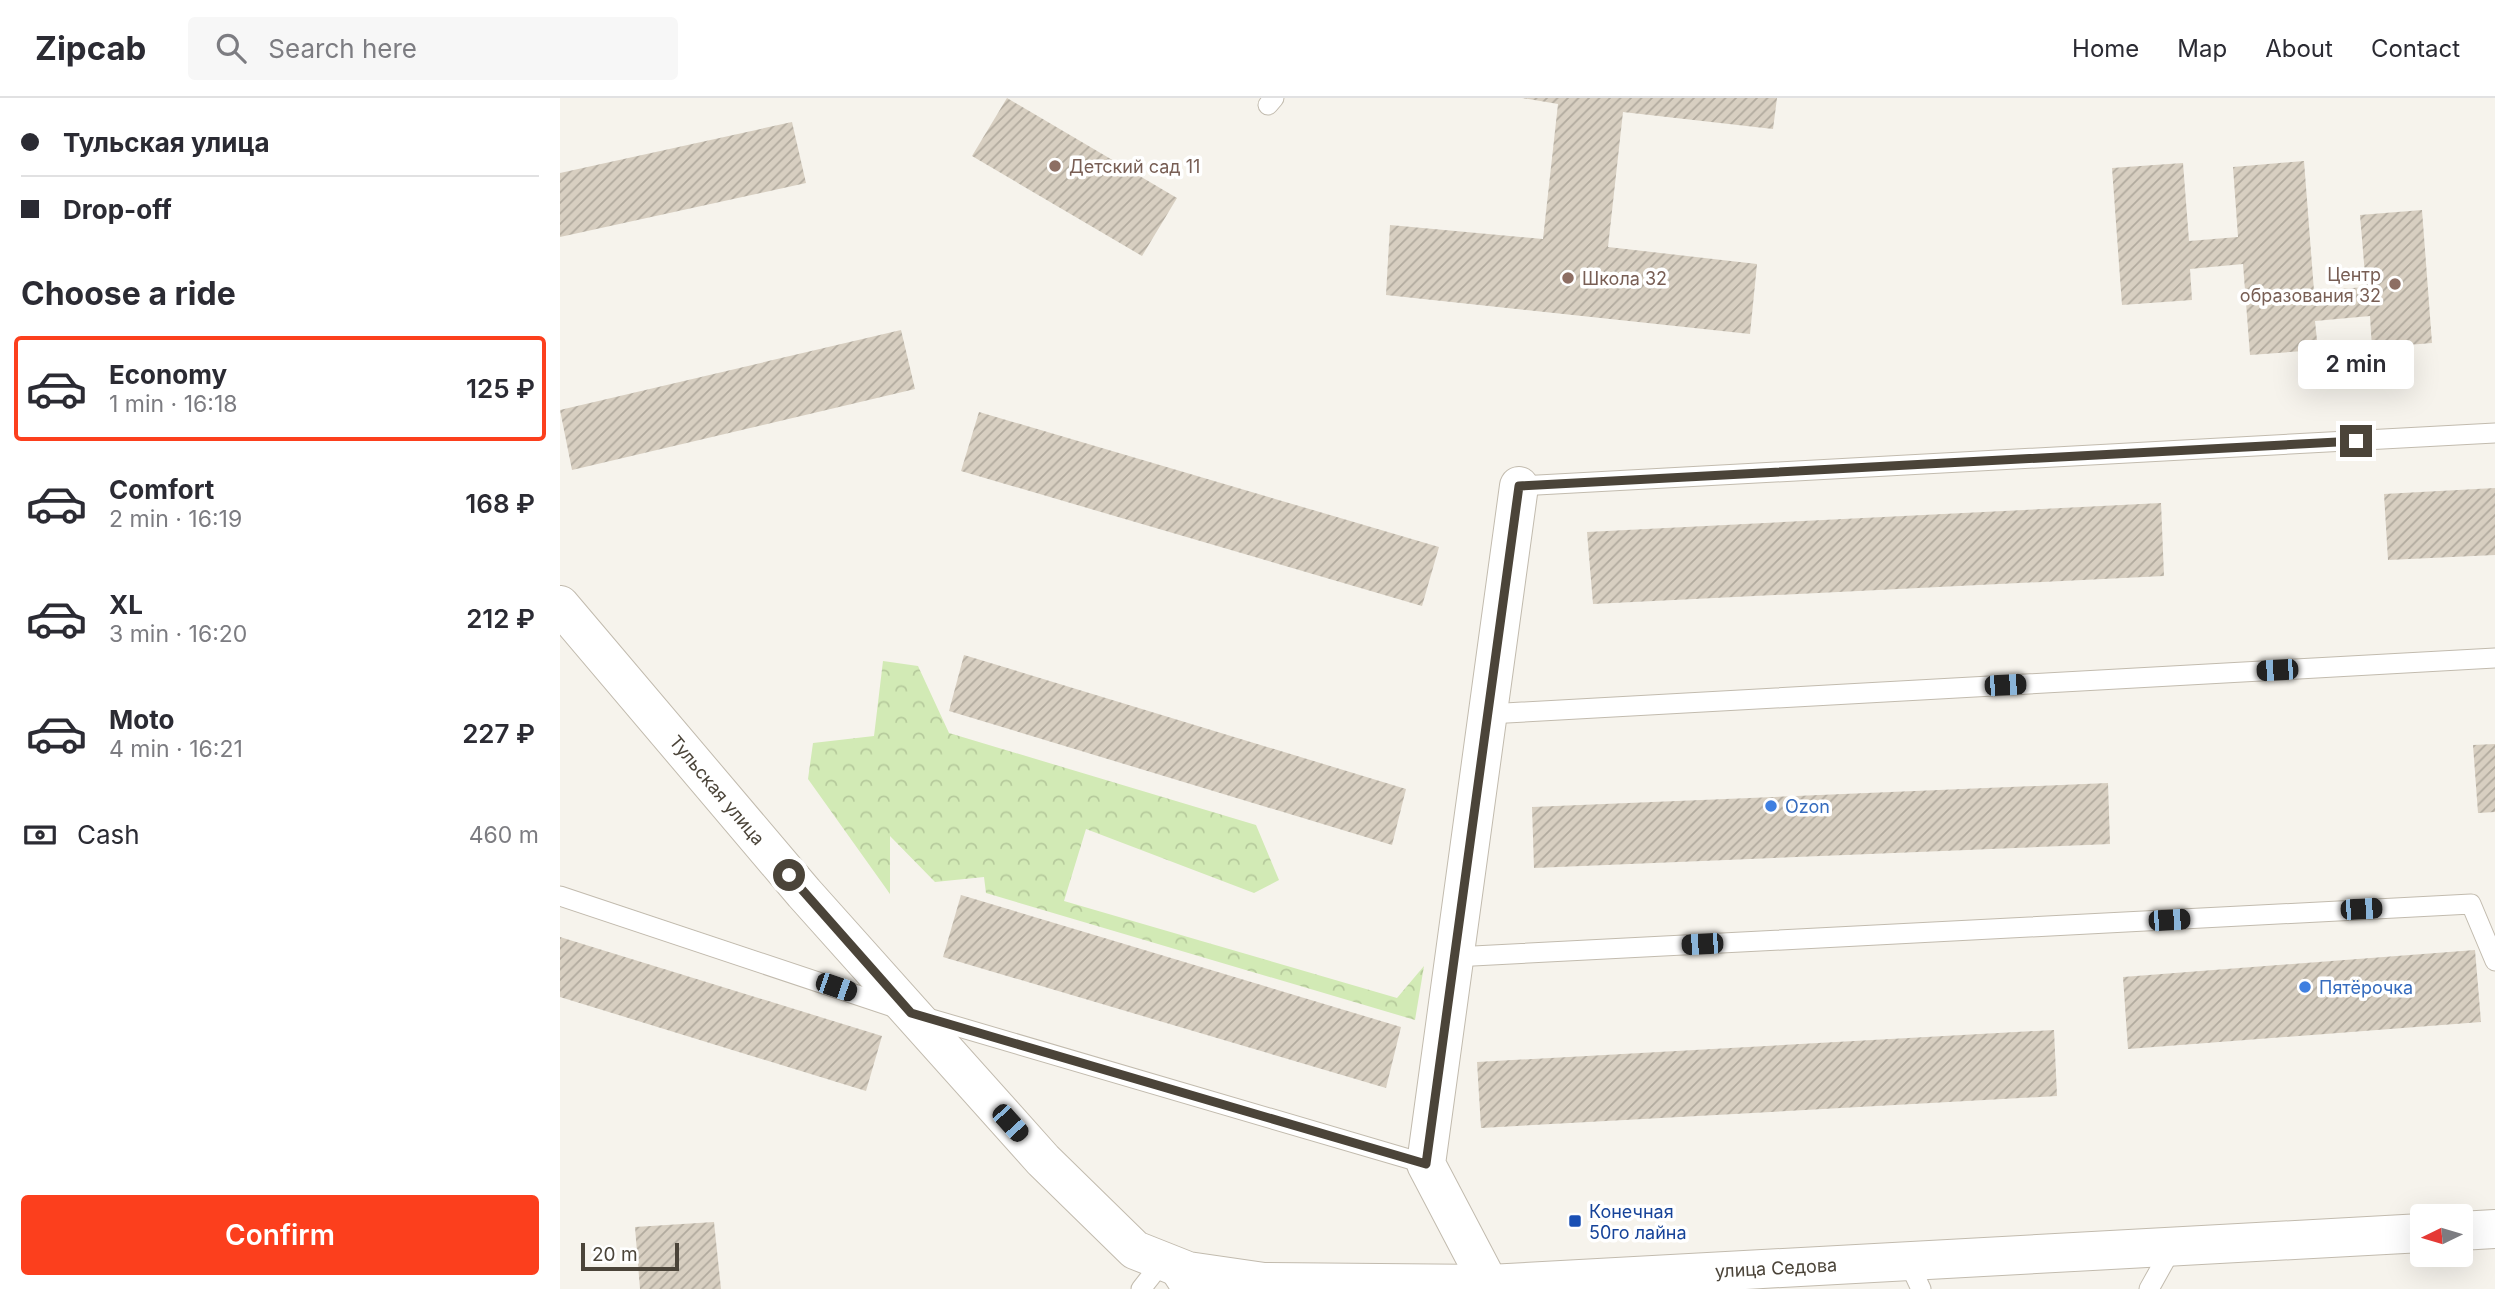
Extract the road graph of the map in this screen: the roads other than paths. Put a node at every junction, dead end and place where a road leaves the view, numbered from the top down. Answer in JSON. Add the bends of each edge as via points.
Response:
{"nodes":[{"id":1,"x":2495,"y":433,"type":"edge"},
{"id":2,"x":1519,"y":486,"type":"joint"},
{"id":3,"x":560,"y":605,"type":"edge"},
{"id":4,"x":2495,"y":658,"type":"edge"},
{"id":5,"x":1488,"y":714,"type":"junction"},
{"id":6,"x":560,"y":896,"type":"edge"},
{"id":7,"x":1454,"y":957,"type":"junction"},
{"id":8,"x":2495,"y":961,"type":"edge"},
{"id":9,"x":911,"y":1013,"type":"junction"},
{"id":10,"x":1426,"y":1164,"type":"junction"},
{"id":11,"x":2495,"y":1229,"type":"edge"},
{"id":12,"x":2473,"y":1230,"type":"edge"},
{"id":13,"x":2410,"y":1234,"type":"edge"},
{"id":14,"x":2173,"y":1246,"type":"junction"},
{"id":15,"x":1155,"y":1272,"type":"edge"},
{"id":16,"x":1914,"y":1275,"type":"edge"},
{"id":17,"x":1489,"y":1284,"type":"junction"},
{"id":18,"x":2149,"y":1289,"type":"edge"}],
"edges":[{"from":1,"to":2,"type":"lane"},
{"from":2,"to":5,"type":"street"},
{"from":3,"to":9,"type":"street","name":"Тульская улица"},
{"from":4,"to":5,"type":"lane"},
{"from":5,"to":7,"type":"street"},
{"from":6,"to":9,"type":"lane"},
{"from":7,"to":8,"type":"lane","via":[[2471,904]]},
{"from":7,"to":10,"type":"street"},
{"from":9,"to":10,"type":"lane"},
{"from":9,"to":15,"type":"street","name":"Тульская улица","via":[[1044,1160]]},
{"from":10,"to":17,"type":"street"},
{"from":11,"to":12,"type":"street"},
{"from":13,"to":14,"type":"street","name":"улица Седова"},
{"from":14,"to":16,"type":"street","name":"улица Седова"},
{"from":14,"to":18,"type":"lane"},
{"from":15,"to":17,"type":"street","name":"улица Седова","via":[[1188,1271],[1264,1282]]},
{"from":16,"to":17,"type":"street","name":"улица Седова"}]}
